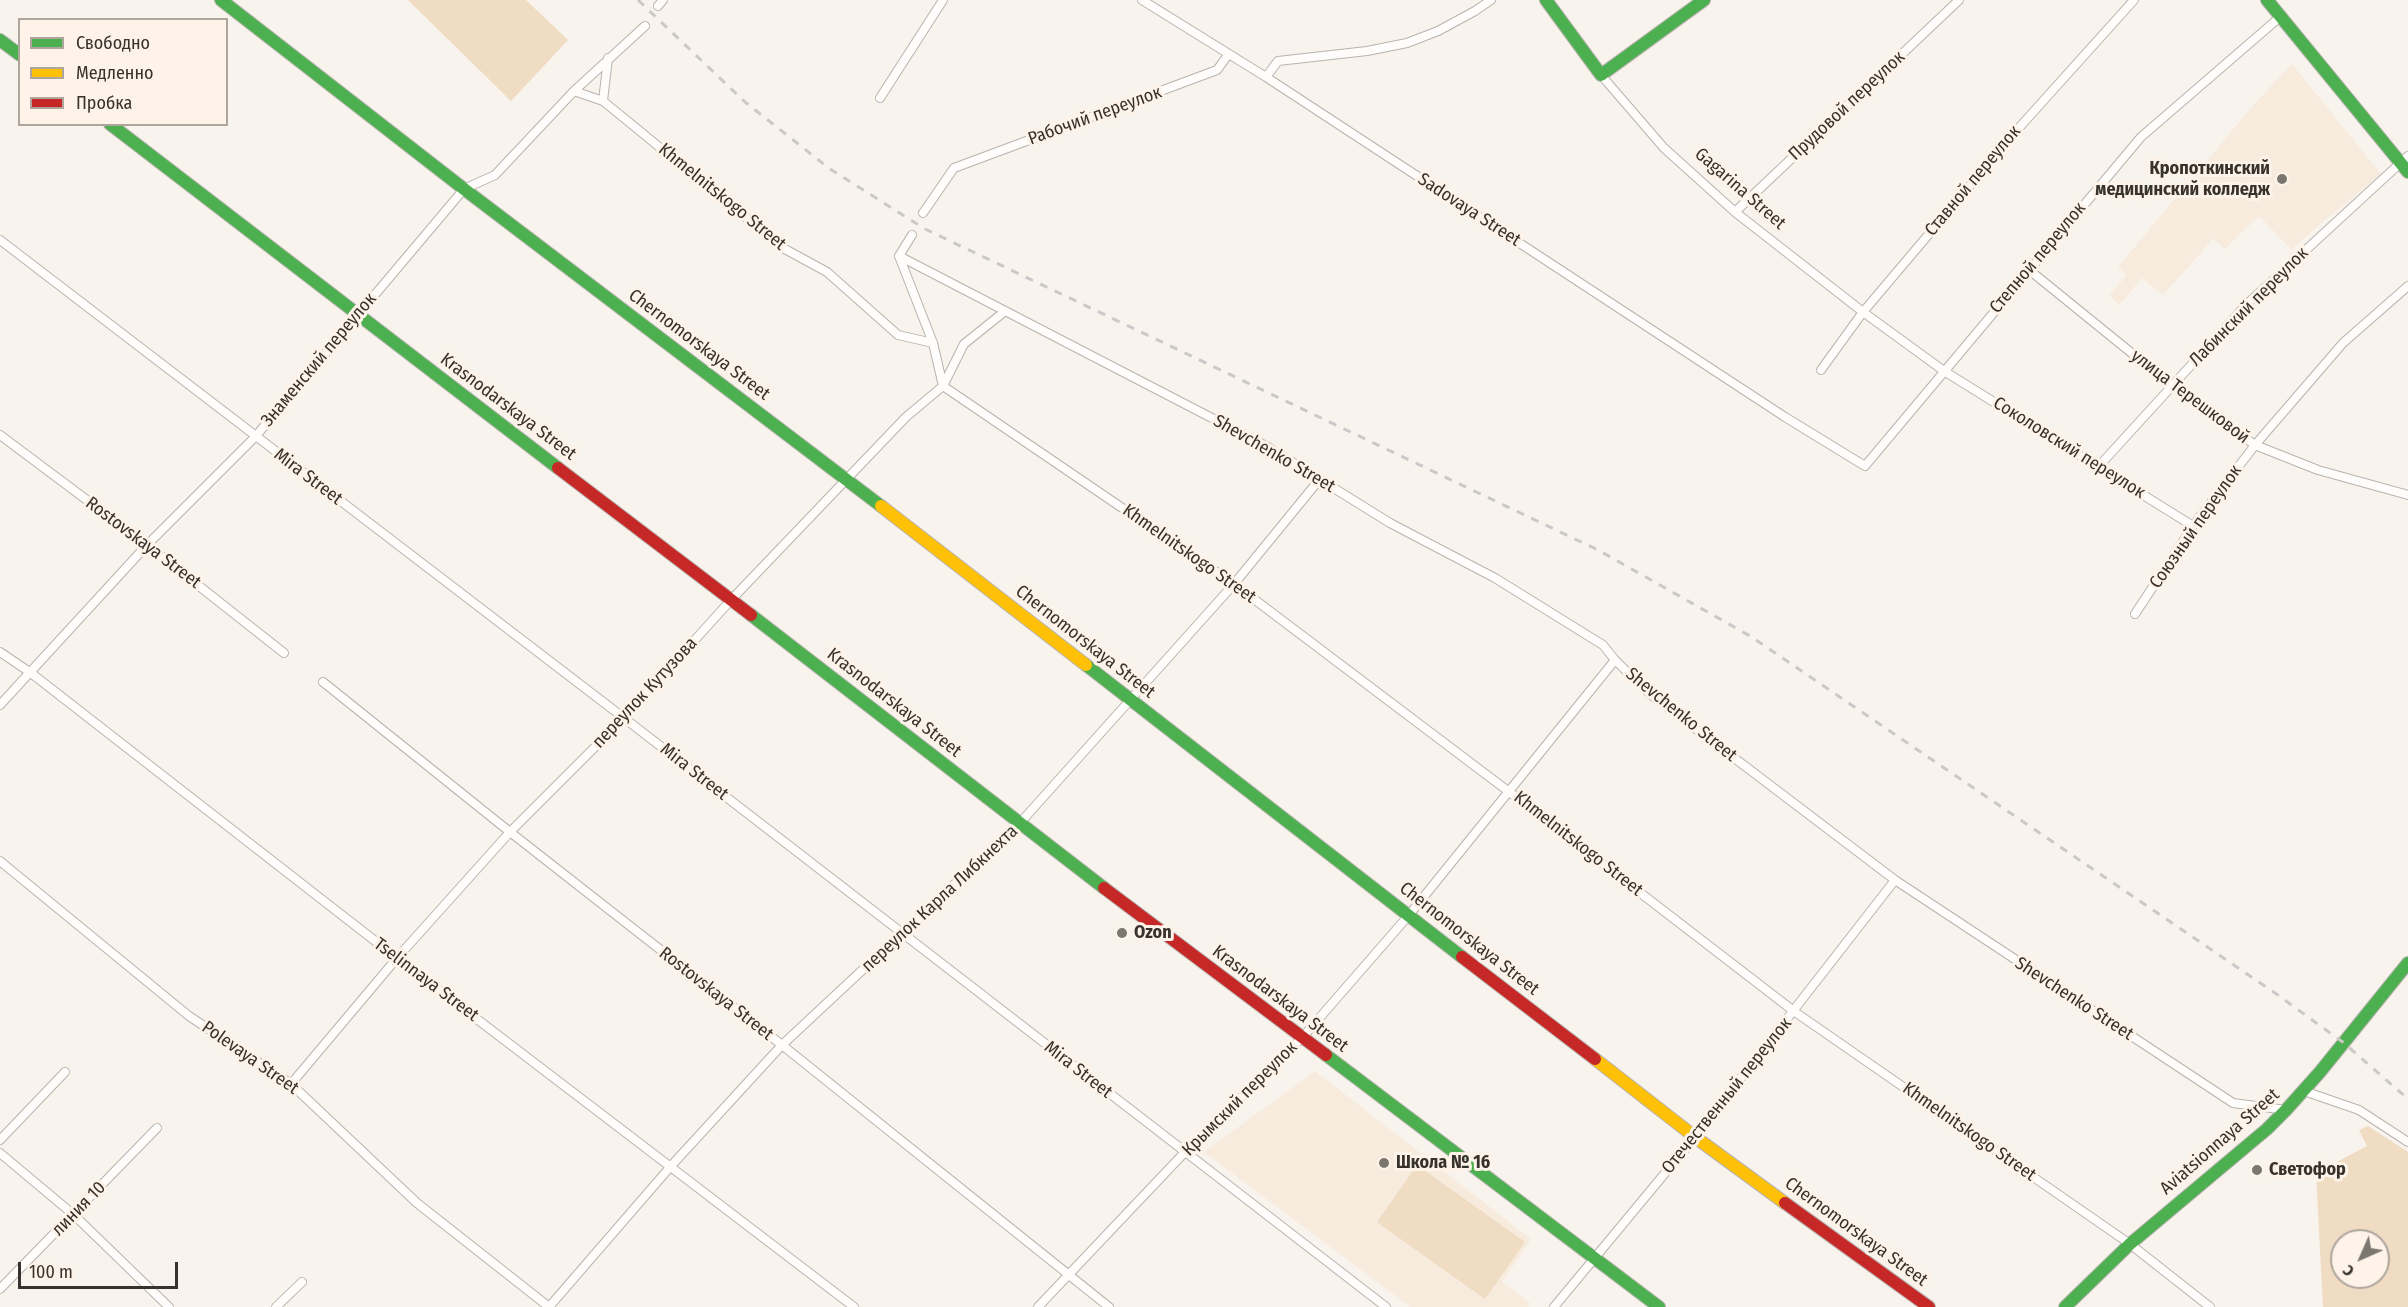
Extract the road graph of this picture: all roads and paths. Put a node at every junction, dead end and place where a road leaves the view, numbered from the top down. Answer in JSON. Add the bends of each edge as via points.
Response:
{"nodes":[{"id":1,"x":221,"y":0,"type":"edge"},
{"id":2,"x":943,"y":0,"type":"edge"},
{"id":3,"x":1142,"y":0,"type":"edge"},
{"id":4,"x":1491,"y":0,"type":"edge"},
{"id":5,"x":1546,"y":0,"type":"edge"},
{"id":6,"x":1704,"y":0,"type":"edge"},
{"id":7,"x":1959,"y":0,"type":"edge"},
{"id":8,"x":2134,"y":0,"type":"edge"},
{"id":9,"x":2267,"y":0,"type":"edge"},
{"id":10,"x":2280,"y":17,"type":"junction"},
{"id":11,"x":645,"y":26,"type":"dead end"},
{"id":12,"x":0,"y":40,"type":"edge"},
{"id":13,"x":18,"y":54,"type":"edge"},
{"id":14,"x":1228,"y":55,"type":"junction"},
{"id":15,"x":608,"y":57,"type":"junction"},
{"id":16,"x":1600,"y":75,"type":"junction"},
{"id":17,"x":1266,"y":77,"type":"junction"},
{"id":18,"x":574,"y":91,"type":"junction"},
{"id":19,"x":880,"y":98,"type":"dead end"},
{"id":20,"x":603,"y":101,"type":"junction"},
{"id":21,"x":113,"y":126,"type":"edge"},
{"id":22,"x":2406,"y":164,"type":"edge"},
{"id":23,"x":464,"y":189,"type":"junction"},
{"id":24,"x":1735,"y":212,"type":"junction"},
{"id":25,"x":923,"y":213,"type":"dead end"},
{"id":26,"x":912,"y":235,"type":"dead end"},
{"id":27,"x":0,"y":240,"type":"edge"},
{"id":28,"x":899,"y":256,"type":"junction"},
{"id":29,"x":2028,"y":269,"type":"junction"},
{"id":30,"x":2408,"y":286,"type":"edge"},
{"id":31,"x":1004,"y":312,"type":"junction"},
{"id":32,"x":1863,"y":312,"type":"junction"},
{"id":33,"x":357,"y":315,"type":"junction"},
{"id":34,"x":933,"y":343,"type":"junction"},
{"id":35,"x":1821,"y":370,"type":"dead end"},
{"id":36,"x":1944,"y":371,"type":"junction"},
{"id":37,"x":2171,"y":385,"type":"junction"},
{"id":38,"x":943,"y":386,"type":"junction"},
{"id":39,"x":0,"y":435,"type":"edge"},
{"id":40,"x":255,"y":436,"type":"junction"},
{"id":41,"x":2255,"y":445,"type":"junction"},
{"id":42,"x":1865,"y":466,"type":"joint"},
{"id":43,"x":2099,"y":466,"type":"junction"},
{"id":44,"x":847,"y":480,"type":"junction"},
{"id":45,"x":1319,"y":480,"type":"junction"},
{"id":46,"x":2408,"y":495,"type":"edge"},
{"id":47,"x":2193,"y":526,"type":"junction"},
{"id":48,"x":147,"y":545,"type":"junction"},
{"id":49,"x":1234,"y":584,"type":"junction"},
{"id":50,"x":732,"y":600,"type":"junction"},
{"id":51,"x":2135,"y":614,"type":"dead end"},
{"id":52,"x":0,"y":652,"type":"edge"},
{"id":53,"x":284,"y":653,"type":"dead end"},
{"id":54,"x":1615,"y":660,"type":"junction"},
{"id":55,"x":31,"y":673,"type":"junction"},
{"id":56,"x":323,"y":682,"type":"dead end"},
{"id":57,"x":1132,"y":701,"type":"junction"},
{"id":58,"x":0,"y":705,"type":"edge"},
{"id":59,"x":624,"y":718,"type":"junction"},
{"id":60,"x":1508,"y":790,"type":"junction"},
{"id":61,"x":1020,"y":823,"type":"junction"},
{"id":62,"x":510,"y":832,"type":"junction"},
{"id":63,"x":0,"y":861,"type":"edge"},
{"id":64,"x":1895,"y":880,"type":"junction"},
{"id":65,"x":1409,"y":915,"type":"junction"},
{"id":66,"x":904,"y":934,"type":"junction"},
{"id":67,"x":397,"y":958,"type":"junction"},
{"id":68,"x":2408,"y":963,"type":"edge"},
{"id":69,"x":1795,"y":1012,"type":"junction"},
{"id":70,"x":1302,"y":1038,"type":"junction"},
{"id":71,"x":782,"y":1045,"type":"junction"},
{"id":72,"x":65,"y":1072,"type":"dead end"},
{"id":73,"x":291,"y":1084,"type":"junction"},
{"id":74,"x":2304,"y":1091,"type":"junction"},
{"id":75,"x":2286,"y":1110,"type":"junction"},
{"id":76,"x":157,"y":1128,"type":"dead end"},
{"id":77,"x":1695,"y":1137,"type":"junction"},
{"id":78,"x":0,"y":1140,"type":"edge"},
{"id":79,"x":2408,"y":1142,"type":"edge"},
{"id":80,"x":1185,"y":1152,"type":"junction"},
{"id":81,"x":0,"y":1153,"type":"edge"},
{"id":82,"x":670,"y":1166,"type":"junction"},
{"id":83,"x":74,"y":1215,"type":"junction"},
{"id":84,"x":2130,"y":1244,"type":"junction"},
{"id":85,"x":1593,"y":1259,"type":"junction"},
{"id":86,"x":1067,"y":1275,"type":"junction"},
{"id":87,"x":302,"y":1282,"type":"dead end"},
{"id":88,"x":0,"y":1289,"type":"edge"},
{"id":89,"x":169,"y":1307,"type":"edge"},
{"id":90,"x":276,"y":1307,"type":"edge"},
{"id":91,"x":549,"y":1307,"type":"edge"},
{"id":92,"x":854,"y":1307,"type":"edge"},
{"id":93,"x":1038,"y":1307,"type":"edge"},
{"id":94,"x":1109,"y":1307,"type":"edge"},
{"id":95,"x":1386,"y":1307,"type":"edge"},
{"id":96,"x":1554,"y":1307,"type":"edge"},
{"id":97,"x":1659,"y":1307,"type":"edge"},
{"id":98,"x":1929,"y":1307,"type":"edge"},
{"id":99,"x":2065,"y":1307,"type":"edge"},
{"id":100,"x":2210,"y":1307,"type":"edge"}],
"edges":[{"from":1,"to":23,"type":"street","name":"Chernomorskaya Street"},
{"from":2,"to":19,"type":"street"},
{"from":3,"to":14,"type":"street","name":"Sadovaya Street"},
{"from":4,"to":17,"type":"street","via":[[1438,31],[1407,43],[1278,61]]},
{"from":5,"to":16,"type":"street","name":"Gagarina Street"},
{"from":6,"to":16,"type":"street"},
{"from":7,"to":24,"type":"street","name":"Прудовой переулок"},
{"from":8,"to":32,"type":"street","name":"Ставной переулок","via":[[2017,130]]},
{"from":9,"to":10,"type":"street"},
{"from":10,"to":22,"type":"street"},
{"from":10,"to":29,"type":"street","name":"Степной переулок","via":[[2141,136]]},
{"from":11,"to":15,"type":"street","name":"Знаменский переулок"},
{"from":12,"to":13,"type":"street"},
{"from":14,"to":17,"type":"street","name":"Sadovaya Street"},
{"from":14,"to":25,"type":"street","name":"Рабочий переулок","via":[[1217,70],[954,168]]},
{"from":15,"to":18,"type":"street","name":"Знаменский переулок"},
{"from":15,"to":20,"type":"street"},
{"from":16,"to":24,"type":"street","name":"Gagarina Street","via":[[1664,148]]},
{"from":17,"to":42,"type":"street","name":"Sadovaya Street"},
{"from":18,"to":20,"type":"street","name":"Khmelnitskogo Street"},
{"from":18,"to":23,"type":"street","name":"Знаменский переулок","via":[[495,174]]},
{"from":20,"to":34,"type":"street","name":"Khmelnitskogo Street","via":[[783,248],[827,272],[898,335]]},
{"from":21,"to":33,"type":"street","name":"Krasnodarskaya Street"},
{"from":22,"to":37,"type":"street","name":"Лабинский переулок","via":[[2246,305]]},
{"from":23,"to":33,"type":"street","name":"Знаменский переулок"},
{"from":23,"to":44,"type":"street","name":"Chernomorskaya Street"},
{"from":24,"to":32,"type":"street","name":"Gagarina Street"},
{"from":26,"to":28,"type":"street"},
{"from":27,"to":40,"type":"street","name":"Mira Street"},
{"from":28,"to":31,"type":"street","name":"Shevchenko Street"},
{"from":28,"to":34,"type":"street"},
{"from":29,"to":36,"type":"street","name":"Степной переулок"},
{"from":29,"to":37,"type":"street","name":"улица Терешковой"},
{"from":30,"to":41,"type":"street","name":"Союзный переулок","via":[[2343,343]]},
{"from":31,"to":38,"type":"street","name":"переулок Кутузова","via":[[964,344]]},
{"from":31,"to":45,"type":"street","name":"Shevchenko Street","via":[[1266,446]]},
{"from":32,"to":35,"type":"street","name":"Ставной переулок"},
{"from":32,"to":36,"type":"street","name":"Gagarina Street"},
{"from":33,"to":40,"type":"street","name":"Знаменский переулок"},
{"from":33,"to":50,"type":"street","name":"Krasnodarskaya Street"},
{"from":34,"to":38,"type":"street"},
{"from":36,"to":42,"type":"street","name":"Степной переулок"},
{"from":36,"to":43,"type":"street","name":"Соколовский переулок"},
{"from":37,"to":41,"type":"street","name":"улица Терешковой"},
{"from":37,"to":43,"type":"street","name":"Лабинский переулок"},
{"from":38,"to":44,"type":"street","name":"переулок Кутузова","via":[[906,417]]},
{"from":38,"to":49,"type":"street","name":"Khmelnitskogo Street"},
{"from":39,"to":48,"type":"street","name":"Rostovskaya Street"},
{"from":40,"to":48,"type":"street","name":"Знаменский переулок"},
{"from":40,"to":59,"type":"street","name":"Mira Street"},
{"from":41,"to":46,"type":"street","name":"улица Терешковой","via":[[2318,470]]},
{"from":41,"to":47,"type":"street","name":"Союзный переулок"},
{"from":43,"to":47,"type":"street","name":"Соколовский переулок"},
{"from":44,"to":50,"type":"street","name":"переулок Кутузова"},
{"from":44,"to":57,"type":"street","name":"Chernomorskaya Street"},
{"from":45,"to":49,"type":"street","name":"переулок Карла Либкнехта"},
{"from":45,"to":54,"type":"street","name":"Shevchenko Street","via":[[1505,584],[1603,645]]},
{"from":47,"to":51,"type":"street","name":"Союзный переулок"},
{"from":48,"to":53,"type":"street","name":"Rostovskaya Street"},
{"from":48,"to":55,"type":"street","name":"Знаменский переулок"},
{"from":49,"to":57,"type":"street","name":"переулок Карла Либкнехта"},
{"from":49,"to":60,"type":"street","name":"Khmelnitskogo Street"},
{"from":50,"to":59,"type":"street","name":"переулок Кутузова"},
{"from":50,"to":61,"type":"street","name":"Krasnodarskaya Street"},
{"from":52,"to":55,"type":"street","name":"Tselinnaya Street"},
{"from":54,"to":60,"type":"street","name":"Крымский переулок"},
{"from":54,"to":64,"type":"street","name":"Shevchenko Street","via":[[1650,694]]},
{"from":55,"to":58,"type":"street","name":"Знаменский переулок"},
{"from":55,"to":67,"type":"street","name":"Tselinnaya Street"},
{"from":56,"to":62,"type":"street","name":"Rostovskaya Street"},
{"from":57,"to":61,"type":"street","name":"переулок Карла Либкнехта"},
{"from":57,"to":65,"type":"street","name":"Chernomorskaya Street"},
{"from":59,"to":62,"type":"street","name":"переулок Кутузова"},
{"from":59,"to":66,"type":"street","name":"Mira Street"},
{"from":60,"to":65,"type":"street","name":"Крымский переулок"},
{"from":60,"to":69,"type":"street","name":"Khmelnitskogo Street"},
{"from":61,"to":66,"type":"street","name":"переулок Карла Либкнехта"},
{"from":61,"to":70,"type":"street","name":"Krasnodarskaya Street"},
{"from":62,"to":67,"type":"street","name":"переулок Кутузова"},
{"from":62,"to":71,"type":"street","name":"Rostovskaya Street"},
{"from":63,"to":73,"type":"street","name":"Polevaya Street","via":[[189,1016]]},
{"from":64,"to":69,"type":"street","name":"Отечественный переулок"},
{"from":64,"to":75,"type":"street","name":"Shevchenko Street","via":[[2233,1103]]},
{"from":65,"to":70,"type":"street","name":"Крымский переулок"},
{"from":65,"to":77,"type":"street","name":"Chernomorskaya Street"},
{"from":66,"to":71,"type":"street","name":"переулок Карла Либкнехта"},
{"from":66,"to":80,"type":"street","name":"Mira Street"},
{"from":67,"to":73,"type":"street","name":"переулок Кутузова"},
{"from":67,"to":82,"type":"street","name":"Tselinnaya Street"},
{"from":68,"to":74,"type":"street","name":"Aviatsionnaya Street"},
{"from":69,"to":77,"type":"street","name":"Отечественный переулок"},
{"from":69,"to":84,"type":"street","name":"Khmelnitskogo Street"},
{"from":70,"to":80,"type":"street","name":"Крымский переулок"},
{"from":70,"to":85,"type":"street","name":"Krasnodarskaya Street"},
{"from":71,"to":82,"type":"street","name":"переулок Карла Либкнехта"},
{"from":71,"to":86,"type":"street","name":"Rostovskaya Street"},
{"from":72,"to":78,"type":"street"},
{"from":73,"to":91,"type":"street","name":"Polevaya Street","via":[[417,1203]]},
{"from":74,"to":75,"type":"street","name":"Aviatsionnaya Street"},
{"from":74,"to":79,"type":"street","via":[[2359,1110]]},
{"from":75,"to":84,"type":"street","name":"Aviatsionnaya Street"},
{"from":76,"to":83,"type":"street","name":"линия 10"},
{"from":77,"to":85,"type":"street","name":"Отечественный переулок"},
{"from":77,"to":98,"type":"street","name":"Chernomorskaya Street"},
{"from":80,"to":86,"type":"street","name":"Крымский переулок"},
{"from":80,"to":95,"type":"street","name":"Mira Street"},
{"from":81,"to":83,"type":"street"},
{"from":82,"to":91,"type":"street","name":"переулок Карла Либкнехта"},
{"from":82,"to":92,"type":"street","name":"Tselinnaya Street"},
{"from":83,"to":88,"type":"street","name":"линия 10"},
{"from":83,"to":89,"type":"street"},
{"from":84,"to":99,"type":"street","name":"Aviatsionnaya Street"},
{"from":84,"to":100,"type":"street","name":"Khmelnitskogo Street"},
{"from":85,"to":96,"type":"street","name":"Отечественный переулок"},
{"from":85,"to":97,"type":"street","name":"Krasnodarskaya Street"},
{"from":86,"to":93,"type":"street","name":"Крымский переулок"},
{"from":86,"to":94,"type":"street","name":"Rostovskaya Street"},
{"from":87,"to":90,"type":"street"}]}
